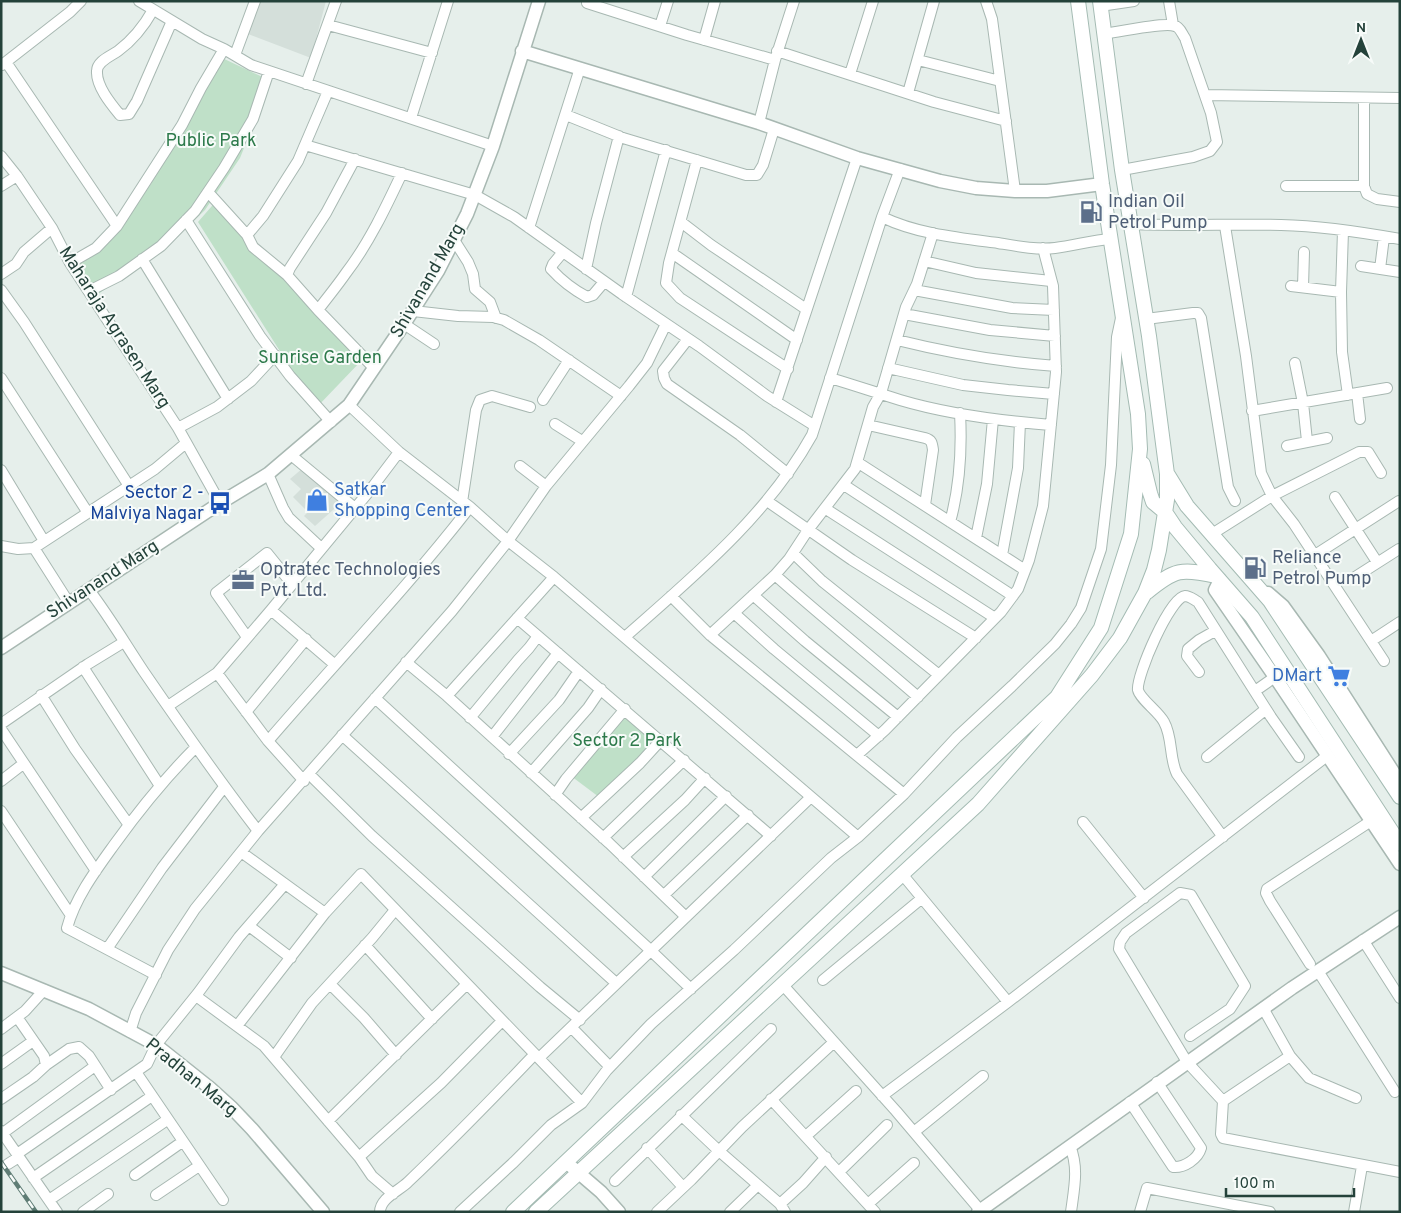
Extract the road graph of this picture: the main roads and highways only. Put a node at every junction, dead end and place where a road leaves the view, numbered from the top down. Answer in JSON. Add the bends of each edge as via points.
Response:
{"nodes":[{"id":1,"x":1078,"y":1,"type":"edge"},
{"id":2,"x":1100,"y":3,"type":"edge"},
{"id":3,"x":1140,"y":449,"type":"junction"},
{"id":4,"x":1168,"y":474,"type":"junction"},
{"id":5,"x":1162,"y":505,"type":"junction"},
{"id":6,"x":1187,"y":506,"type":"junction"},
{"id":7,"x":1134,"y":516,"type":"junction"},
{"id":8,"x":1218,"y":578,"type":"junction"},
{"id":9,"x":1145,"y":593,"type":"junction"},
{"id":10,"x":1270,"y":601,"type":"junction"},
{"id":11,"x":1252,"y":617,"type":"junction"},
{"id":12,"x":1400,"y":796,"type":"edge"},
{"id":13,"x":1400,"y":844,"type":"edge"},
{"id":14,"x":513,"y":1212,"type":"edge"},
{"id":15,"x":536,"y":1212,"type":"edge"}],
"edges":[{"from":1,"to":3,"type":"main road","via":[[1102,184],[1138,414]]},
{"from":2,"to":4,"type":"main road"},
{"from":3,"to":5,"type":"main road","via":[[1150,493]]},
{"from":3,"to":7,"type":"main road"},
{"from":4,"to":5,"type":"main road"},
{"from":4,"to":6,"type":"main road"},
{"from":5,"to":6,"type":"main road"},
{"from":5,"to":7,"type":"main road"},
{"from":5,"to":8,"type":"main road","via":[[1175,527]]},
{"from":5,"to":9,"type":"main road","via":[[1157,557]]},
{"from":6,"to":10,"type":"main road"},
{"from":7,"to":14,"type":"main road","via":[[1124,562],[1101,628],[1057,697]]},
{"from":8,"to":9,"type":"main road","via":[[1178,571]]},
{"from":8,"to":11,"type":"main road"},
{"from":9,"to":15,"type":"main road","via":[[1120,638],[1092,676],[978,804]]},
{"from":10,"to":11,"type":"main road"},
{"from":10,"to":12,"type":"main road"},
{"from":11,"to":13,"type":"main road"}]}
